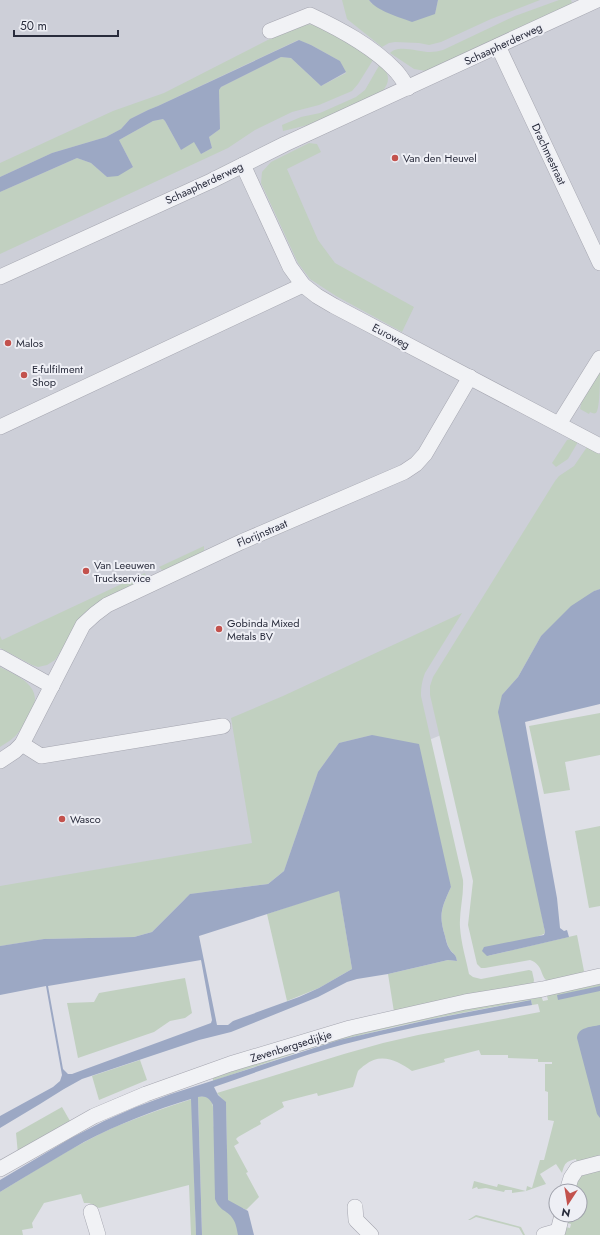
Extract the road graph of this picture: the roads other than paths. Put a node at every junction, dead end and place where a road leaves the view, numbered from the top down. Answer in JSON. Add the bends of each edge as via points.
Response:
{"nodes":[{"id":1,"x":598,"y":0,"type":"edge"},
{"id":2,"x":270,"y":31,"type":"dead end"},
{"id":3,"x":498,"y":46,"type":"junction"},
{"id":4,"x":408,"y":88,"type":"junction"},
{"id":5,"x":242,"y":165,"type":"junction"},
{"id":6,"x":600,"y":263,"type":"edge"},
{"id":7,"x":0,"y":277,"type":"edge"},
{"id":8,"x":303,"y":285,"type":"junction"},
{"id":9,"x":600,"y":358,"type":"edge"},
{"id":10,"x":470,"y":377,"type":"junction"},
{"id":11,"x":559,"y":424,"type":"junction"},
{"id":12,"x":0,"y":427,"type":"edge"},
{"id":13,"x":600,"y":446,"type":"edge"},
{"id":14,"x":0,"y":657,"type":"edge"},
{"id":15,"x":52,"y":686,"type":"junction"},
{"id":16,"x":223,"y":726,"type":"dead end"},
{"id":17,"x":22,"y":744,"type":"junction"},
{"id":18,"x":0,"y":761,"type":"edge"},
{"id":19,"x":600,"y":976,"type":"edge"},
{"id":20,"x":600,"y":1163,"type":"edge"},
{"id":21,"x":0,"y":1169,"type":"edge"},
{"id":22,"x":569,"y":1183,"type":"edge"},
{"id":23,"x":355,"y":1207,"type":"dead end"},
{"id":24,"x":91,"y":1212,"type":"dead end"},
{"id":25,"x":560,"y":1223,"type":"edge"},
{"id":26,"x":98,"y":1235,"type":"edge"},
{"id":27,"x":371,"y":1235,"type":"edge"},
{"id":28,"x":544,"y":1235,"type":"edge"}],
"edges":[{"from":1,"to":3,"type":"street","name":"Schaapherderweg"},
{"from":2,"to":4,"type":"street","via":[[310,14],[339,29],[381,57],[396,71]]},
{"from":3,"to":4,"type":"street","name":"Schaapherderweg"},
{"from":3,"to":6,"type":"street","name":"Drachmestraat"},
{"from":4,"to":5,"type":"street","name":"Schaapherderweg"},
{"from":5,"to":7,"type":"street","name":"Schaapherderweg"},
{"from":5,"to":8,"type":"street","name":"Euroweg","via":[[290,267]]},
{"from":8,"to":10,"type":"street","name":"Euroweg","via":[[334,306]]},
{"from":8,"to":12,"type":"street"},
{"from":9,"to":11,"type":"street"},
{"from":10,"to":11,"type":"street","name":"Euroweg"},
{"from":10,"to":15,"type":"street","name":"Florijnstraat","via":[[425,454],[416,464],[404,472],[241,542],[107,605],[83,625]]},
{"from":11,"to":13,"type":"street","name":"Euroweg"},
{"from":14,"to":15,"type":"street"},
{"from":15,"to":17,"type":"street","name":"Florijnstraat"},
{"from":16,"to":17,"type":"street","via":[[41,756]]},
{"from":17,"to":18,"type":"street","name":"Florijnstraat"},
{"from":19,"to":21,"type":"street","name":"Zevenbergsedijkje","via":[[465,1002],[350,1028],[230,1064],[94,1116]]},
{"from":20,"to":22,"type":"street","via":[[577,1169]]},
{"from":23,"to":27,"type":"street","via":[[356,1220]]},
{"from":24,"to":26,"type":"street"},
{"from":25,"to":28,"type":"street","via":[[558,1231]]}]}
